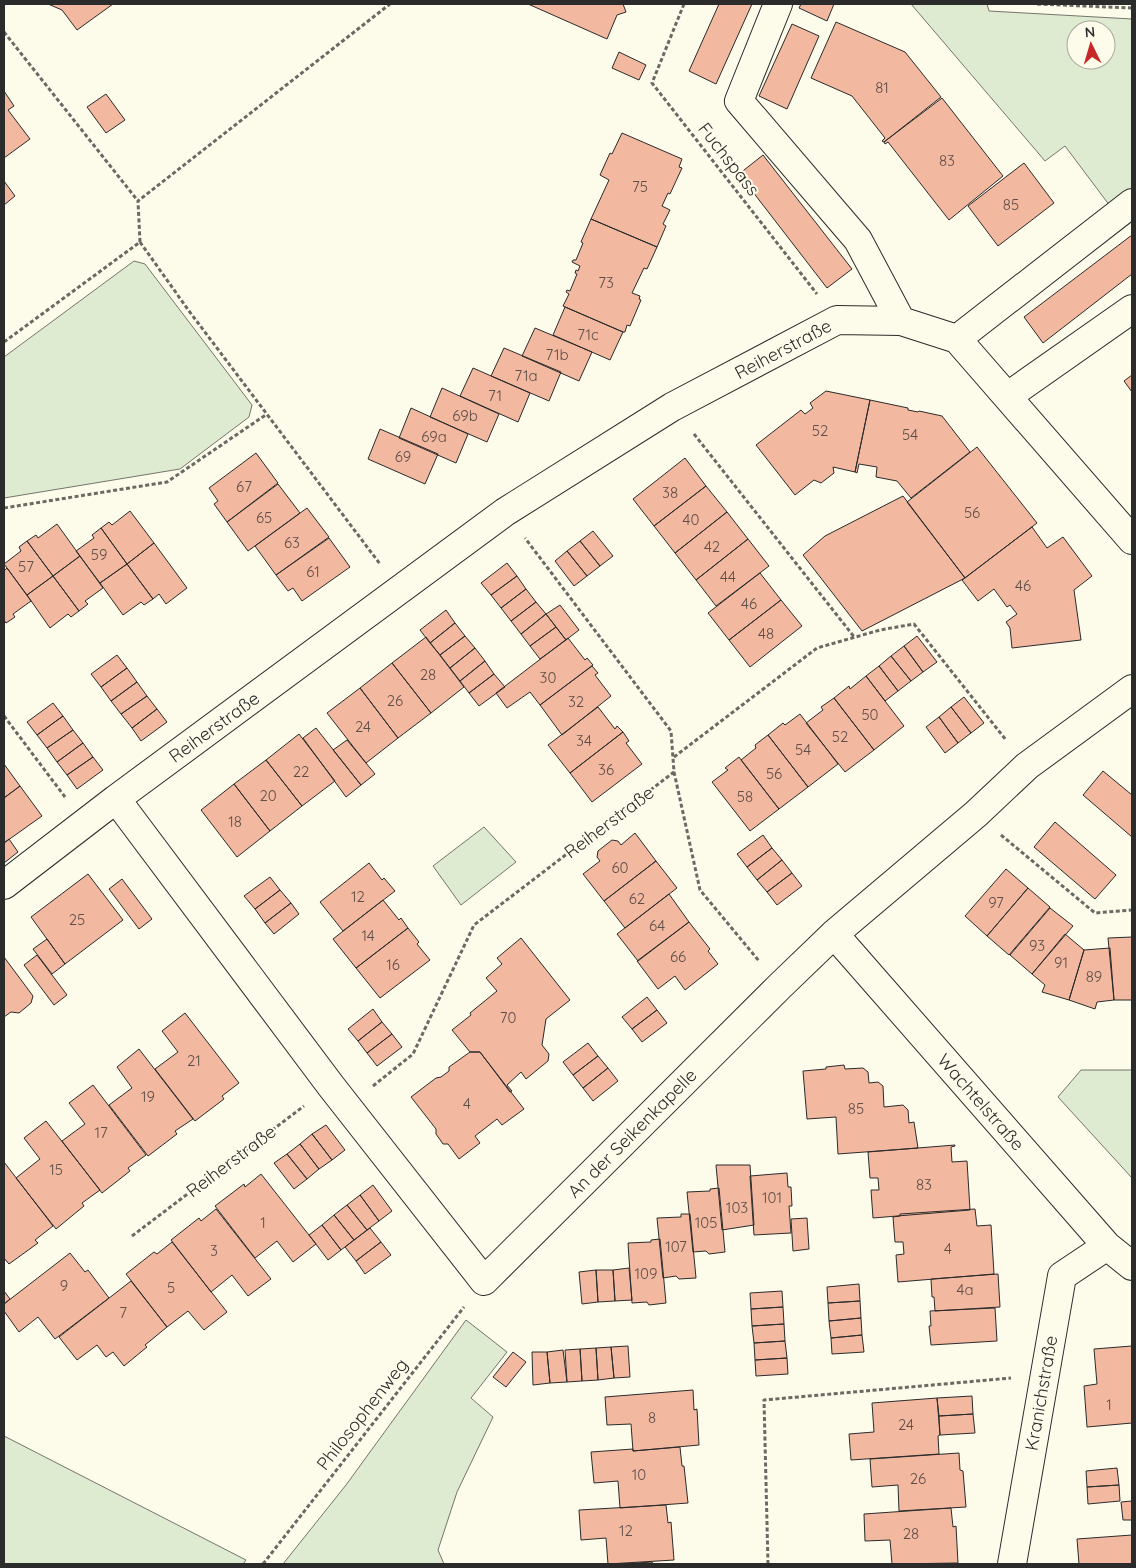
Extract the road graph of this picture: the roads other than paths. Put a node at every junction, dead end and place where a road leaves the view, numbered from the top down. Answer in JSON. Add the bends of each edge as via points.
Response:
{"nodes":[{"id":1,"x":778,"y":4,"type":"edge"},
{"id":2,"x":1132,"y":203,"type":"edge"},
{"id":3,"x":1132,"y":309,"type":"edge"},
{"id":4,"x":901,"y":320,"type":"junction"},
{"id":5,"x":957,"y":339,"type":"junction"},
{"id":6,"x":1008,"y":396,"type":"junction"},
{"id":7,"x":1132,"y":540,"type":"edge"},
{"id":8,"x":1132,"y":689,"type":"edge"},
{"id":9,"x":116,"y":799,"type":"junction"},
{"id":10,"x":4,"y":885,"type":"edge"},
{"id":11,"x":834,"y":934,"type":"junction"},
{"id":12,"x":1107,"y":1246,"type":"junction"},
{"id":13,"x":1132,"y":1266,"type":"edge"},
{"id":14,"x":1012,"y":1564,"type":"edge"}],
"edges":[{"from":1,"to":4,"type":"street","via":[[739,101],[858,240]]},
{"from":2,"to":5,"type":"street"},
{"from":3,"to":6,"type":"street"},
{"from":4,"to":5,"type":"street","name":"Reiherstraße"},
{"from":4,"to":9,"type":"street","name":"Reiherstraße","via":[[837,320],[672,408],[505,512]]},
{"from":5,"to":6,"type":"street","name":"Reiherstraße"},
{"from":6,"to":7,"type":"street","name":"Reiherstraße"},
{"from":8,"to":11,"type":"street","name":"An der Seikenkapelle","via":[[1027,766],[976,814]]},
{"from":9,"to":10,"type":"street","name":"Reiherstraße"},
{"from":9,"to":11,"type":"street","name":"An der Seikenkapelle","via":[[347,1107],[484,1281]]},
{"from":11,"to":12,"type":"street","name":"Wachtelstraße"},
{"from":12,"to":13,"type":"street","name":"Wachtelstraße"},
{"from":12,"to":14,"type":"street","name":"Kranichstraße","via":[[1062,1276]]}]}
